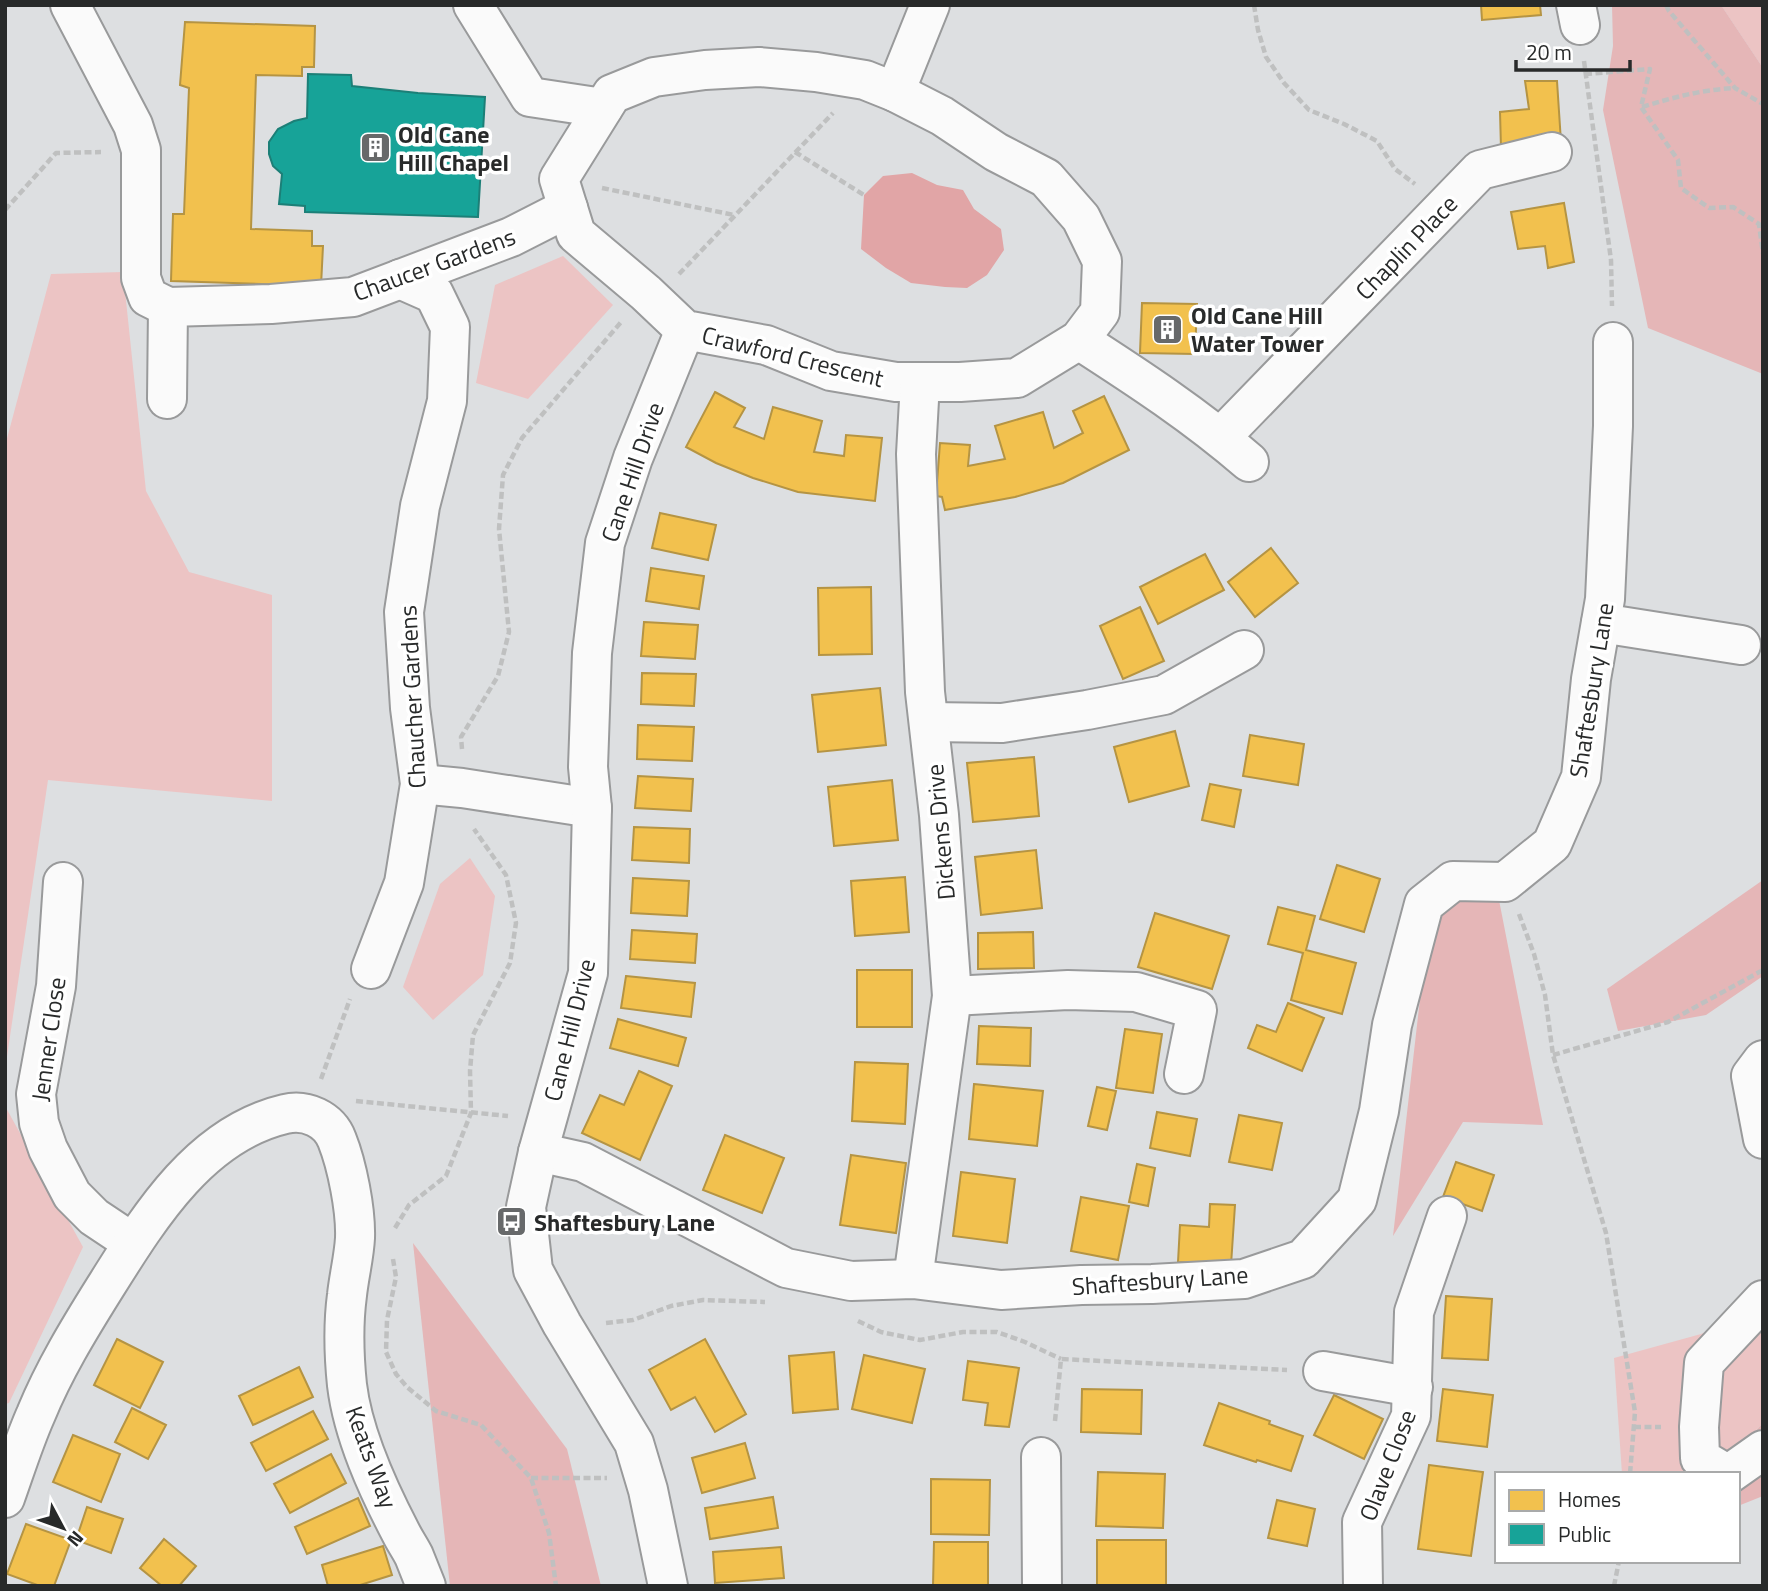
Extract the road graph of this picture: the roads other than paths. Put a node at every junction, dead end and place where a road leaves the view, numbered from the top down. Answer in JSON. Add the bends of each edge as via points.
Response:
{"nodes":[{"id":1,"x":70,"y":5,"type":"edge"},
{"id":2,"x":473,"y":5,"type":"edge"},
{"id":3,"x":930,"y":5,"type":"edge"},
{"id":4,"x":880,"y":86,"type":"junction"},
{"id":5,"x":603,"y":108,"type":"junction"},
{"id":6,"x":1552,"y":152,"type":"dead end"},
{"id":7,"x":564,"y":193,"type":"junction"},
{"id":8,"x":400,"y":279,"type":"junction"},
{"id":9,"x":168,"y":307,"type":"junction"},
{"id":10,"x":684,"y":330,"type":"junction"},
{"id":11,"x":1079,"y":340,"type":"junction"},
{"id":12,"x":1613,"y":342,"type":"road end"},
{"id":13,"x":920,"y":382,"type":"junction"},
{"id":14,"x":167,"y":398,"type":"dead end"},
{"id":15,"x":1221,"y":437,"type":"junction"},
{"id":16,"x":1249,"y":462,"type":"dead end"},
{"id":17,"x":1601,"y":623,"type":"junction"},
{"id":18,"x":1741,"y":645,"type":"dead end"},
{"id":19,"x":1244,"y":650,"type":"dead end"},
{"id":20,"x":929,"y":722,"type":"junction"},
{"id":21,"x":420,"y":784,"type":"junction"},
{"id":22,"x":592,"y":808,"type":"junction"},
{"id":23,"x":63,"y":882,"type":"dead end"},
{"id":24,"x":371,"y":969,"type":"road end"},
{"id":25,"x":953,"y":996,"type":"junction"},
{"id":26,"x":1763,"y":1060,"type":"edge"},
{"id":27,"x":1184,"y":1073,"type":"dead end"},
{"id":28,"x":542,"y":1136,"type":"junction"},
{"id":29,"x":1763,"y":1139,"type":"edge"},
{"id":30,"x":1447,"y":1216,"type":"dead end"},
{"id":31,"x":133,"y":1243,"type":"junction"},
{"id":32,"x":913,"y":1279,"type":"junction"},
{"id":33,"x":1763,"y":1300,"type":"edge"},
{"id":34,"x":1323,"y":1371,"type":"road end"},
{"id":35,"x":1413,"y":1387,"type":"junction"},
{"id":36,"x":1763,"y":1450,"type":"edge"},
{"id":37,"x":1041,"y":1457,"type":"road end"},
{"id":38,"x":1724,"y":1472,"type":"edge"},
{"id":39,"x":1731,"y":1472,"type":"edge"},
{"id":40,"x":5,"y":1498,"type":"edge"},
{"id":41,"x":426,"y":1586,"type":"edge"},
{"id":42,"x":668,"y":1586,"type":"edge"},
{"id":43,"x":1042,"y":1586,"type":"edge"},
{"id":44,"x":1363,"y":1586,"type":"edge"}],
"edges":[{"from":1,"to":9,"type":"street","via":[[133,125],[141,150],[141,278],[148,297]]},
{"from":2,"to":5,"type":"street","via":[[530,97]]},
{"from":3,"to":4,"type":"street"},
{"from":4,"to":5,"type":"street","name":"Crawford Crescent","via":[[816,72],[759,67],[705,70],[654,77],[612,94]]},
{"from":4,"to":11,"type":"street","name":"Crawford Crescent","via":[[1046,178],[1082,218],[1102,261],[1100,312]]},
{"from":5,"to":7,"type":"street","name":"Crawford Crescent"},
{"from":6,"to":15,"type":"street","name":"Chaplin Place","via":[[1480,170]]},
{"from":7,"to":8,"type":"street","name":"Chaucer Gardens","via":[[511,237]]},
{"from":7,"to":10,"type":"street","name":"Crawford Crescent","via":[[576,234]]},
{"from":8,"to":9,"type":"street","name":"Chaucer Gardens","via":[[353,297]]},
{"from":8,"to":21,"type":"street","name":"Chaucher Gardens","via":[[434,294],[450,327],[447,401],[420,506],[404,612]]},
{"from":9,"to":14,"type":"street"},
{"from":10,"to":13,"type":"street","name":"Crawford Crescent","via":[[766,345],[831,371]]},
{"from":10,"to":22,"type":"street","name":"Cane Hill Drive","via":[[604,543],[592,653],[588,767]]},
{"from":11,"to":13,"type":"street","name":"Crawford Crescent","via":[[1017,378]]},
{"from":11,"to":15,"type":"street"},
{"from":12,"to":17,"type":"street","name":"Shaftesbury Lane","via":[[1610,510]]},
{"from":13,"to":20,"type":"street","name":"Dickens Drive","via":[[917,494]]},
{"from":15,"to":16,"type":"street"},
{"from":17,"to":18,"type":"street"},
{"from":17,"to":32,"type":"street","name":"Shaftesbury Lane","via":[[1581,777],[1552,844],[1505,882],[1453,881],[1423,904],[1392,1025],[1379,1111],[1357,1200],[1303,1258],[1244,1279],[1001,1290]]},
{"from":19,"to":20,"type":"street","via":[[1164,695],[1002,723]]},
{"from":20,"to":25,"type":"street","name":"Dickens Drive"},
{"from":21,"to":22,"type":"street"},
{"from":21,"to":24,"type":"street","name":"Chaucher Gardens","via":[[404,883]]},
{"from":22,"to":28,"type":"street","name":"Cane Hill Drive","via":[[588,973]]},
{"from":23,"to":31,"type":"street","name":"Jenner Close","via":[[55,986],[36,1094],[39,1123],[72,1195],[94,1217]]},
{"from":25,"to":27,"type":"street","via":[[1136,992],[1197,1010]]},
{"from":25,"to":32,"type":"street","name":"Dickens Drive"},
{"from":26,"to":29,"type":"street","via":[[1751,1076]]},
{"from":28,"to":32,"type":"street","name":"Shaftesbury Lane","via":[[786,1268],[851,1281]]},
{"from":28,"to":42,"type":"street","name":"Cane Hill Drive","via":[[526,1207],[533,1270],[634,1443]]},
{"from":30,"to":35,"type":"street","name":"Olave Close","via":[[1414,1312]]},
{"from":31,"to":40,"type":"street","via":[[74,1337],[36,1413]]},
{"from":31,"to":41,"type":"street","name":"Keats Way","via":[[199,1162],[264,1119],[290,1112],[312,1114],[337,1137],[352,1195],[373,1237],[346,1297],[347,1387],[370,1467]]},
{"from":33,"to":38,"type":"street","via":[[1704,1363],[1700,1458]]},
{"from":34,"to":35,"type":"street","name":"Olave Close"},
{"from":35,"to":44,"type":"street","name":"Olave Close","via":[[1411,1416],[1362,1522]]},
{"from":36,"to":39,"type":"street"},
{"from":37,"to":43,"type":"street"}]}
